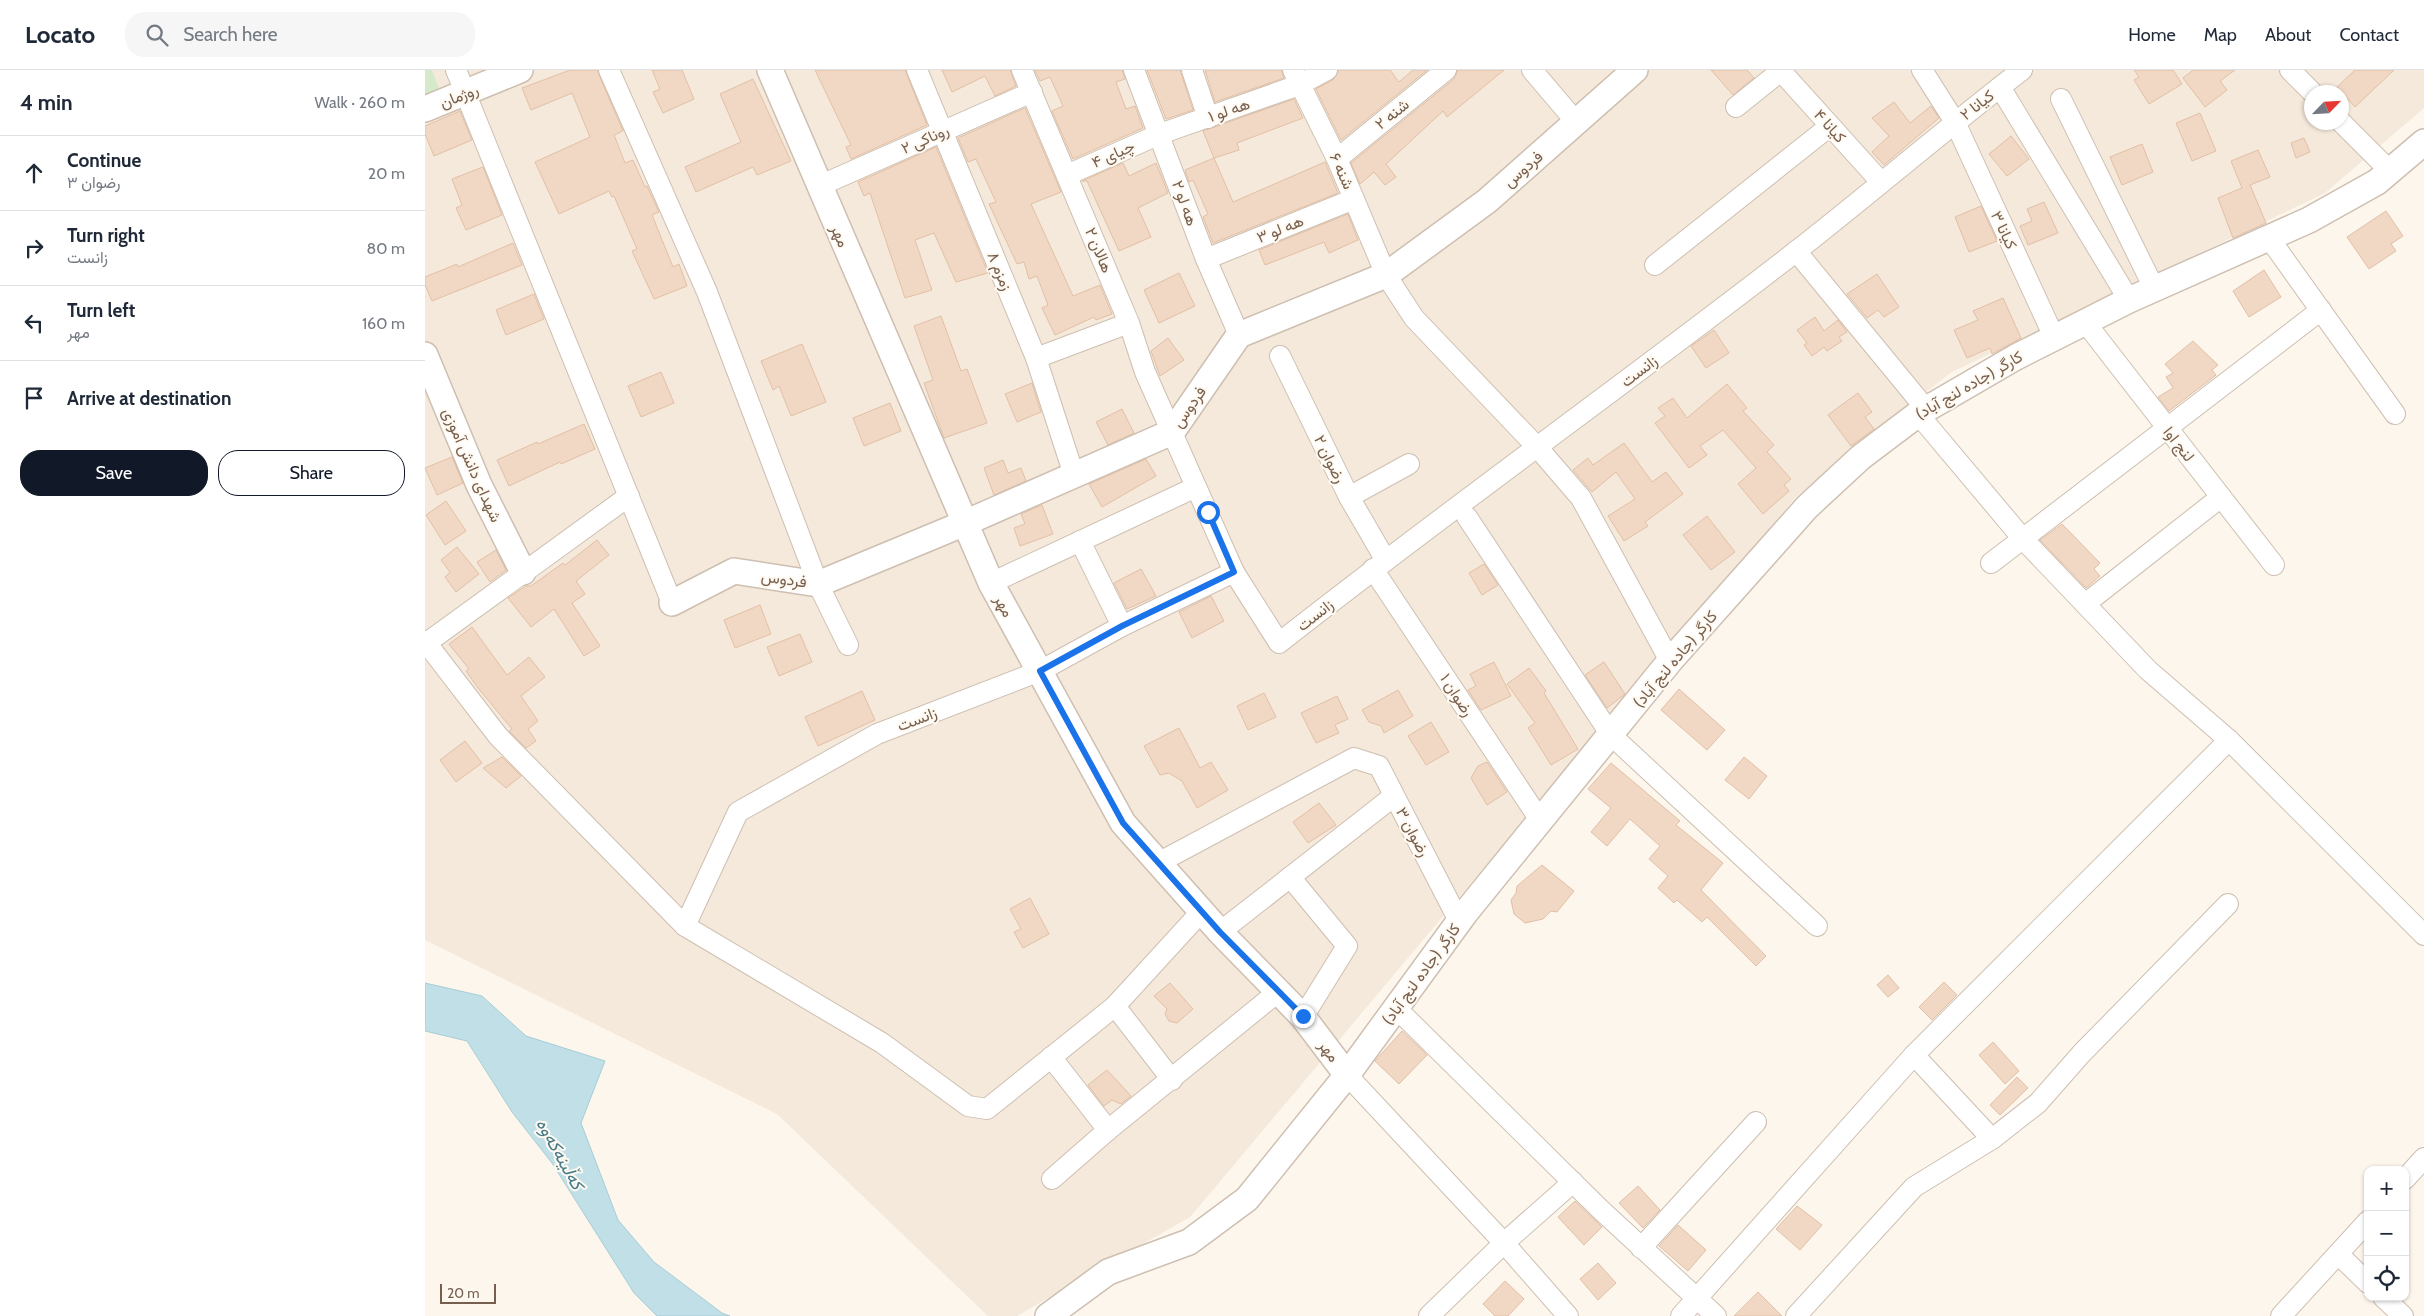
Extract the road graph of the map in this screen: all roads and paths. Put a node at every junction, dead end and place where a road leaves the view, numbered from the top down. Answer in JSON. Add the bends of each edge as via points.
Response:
{"nodes":[{"id":1,"x":456,"y":70,"type":"edge"},
{"id":2,"x":520,"y":70,"type":"edge"},
{"id":3,"x":609,"y":70,"type":"edge"},
{"id":4,"x":770,"y":70,"type":"edge"},
{"id":5,"x":917,"y":70,"type":"edge"},
{"id":6,"x":1022,"y":70,"type":"edge"},
{"id":7,"x":1135,"y":70,"type":"edge"},
{"id":8,"x":1193,"y":70,"type":"edge"},
{"id":9,"x":1327,"y":70,"type":"edge"},
{"id":10,"x":1533,"y":70,"type":"edge"},
{"id":11,"x":1635,"y":70,"type":"edge"},
{"id":12,"x":1781,"y":70,"type":"edge"},
{"id":13,"x":1922,"y":70,"type":"edge"},
{"id":14,"x":2022,"y":70,"type":"edge"},
{"id":15,"x":2290,"y":70,"type":"edge"},
{"id":16,"x":1440,"y":72,"type":"edge"},
{"id":17,"x":1296,"y":78,"type":"edge"},
{"id":18,"x":2305,"y":85,"type":"edge"},
{"id":19,"x":2000,"y":87,"type":"junction"},
{"id":20,"x":1032,"y":92,"type":"junction"},
{"id":21,"x":465,"y":93,"type":"junction"},
{"id":22,"x":2061,"y":99,"type":"dead end"},
{"id":23,"x":1736,"y":107,"type":"dead end"},
{"id":24,"x":425,"y":109,"type":"edge"},
{"id":25,"x":1208,"y":118,"type":"junction"},
{"id":26,"x":1955,"y":122,"type":"junction"},
{"id":27,"x":1577,"y":123,"type":"junction"},
{"id":28,"x":1830,"y":126,"type":"junction"},
{"id":29,"x":943,"y":130,"type":"junction"},
{"id":30,"x":2349,"y":130,"type":"edge"},
{"id":31,"x":1159,"y":134,"type":"junction"},
{"id":32,"x":2424,"y":142,"type":"edge"},
{"id":33,"x":1337,"y":159,"type":"junction"},
{"id":34,"x":2390,"y":171,"type":"junction"},
{"id":35,"x":1067,"y":174,"type":"junction"},
{"id":36,"x":1881,"y":182,"type":"junction"},
{"id":37,"x":819,"y":186,"type":"junction"},
{"id":38,"x":1354,"y":199,"type":"junction"},
{"id":39,"x":2269,"y":238,"type":"junction"},
{"id":40,"x":1796,"y":251,"type":"junction"},
{"id":41,"x":1206,"y":259,"type":"junction"},
{"id":42,"x":1655,"y":265,"type":"dead end"},
{"id":43,"x":1386,"y":275,"type":"junction"},
{"id":44,"x":2149,"y":278,"type":"dead end"},
{"id":45,"x":2129,"y":300,"type":"junction"},
{"id":46,"x":2321,"y":310,"type":"junction"},
{"id":47,"x":2085,"y":322,"type":"junction"},
{"id":48,"x":1129,"y":323,"type":"junction"},
{"id":49,"x":1239,"y":335,"type":"junction"},
{"id":50,"x":2054,"y":337,"type":"junction"},
{"id":51,"x":425,"y":355,"type":"edge"},
{"id":52,"x":1280,"y":356,"type":"dead end"},
{"id":53,"x":1036,"y":358,"type":"junction"},
{"id":54,"x":1922,"y":412,"type":"junction"},
{"id":55,"x":2395,"y":414,"type":"dead end"},
{"id":56,"x":2167,"y":428,"type":"junction"},
{"id":57,"x":1173,"y":432,"type":"junction"},
{"id":58,"x":1538,"y":448,"type":"junction"},
{"id":59,"x":1409,"y":464,"type":"dead end"},
{"id":60,"x":1074,"y":475,"type":"junction"},
{"id":61,"x":1196,"y":487,"type":"junction"},
{"id":62,"x":629,"y":496,"type":"junction"},
{"id":63,"x":1349,"y":497,"type":"junction"},
{"id":64,"x":2221,"y":497,"type":"junction"},
{"id":65,"x":1467,"y":517,"type":"dead end"},
{"id":66,"x":965,"y":523,"type":"junction"},
{"id":67,"x":2023,"y":539,"type":"junction"},
{"id":68,"x":1080,"y":541,"type":"junction"},
{"id":69,"x":1991,"y":563,"type":"dead end"},
{"id":70,"x":1379,"y":564,"type":"junction"},
{"id":71,"x":2274,"y":565,"type":"dead end"},
{"id":72,"x":523,"y":572,"type":"junction"},
{"id":73,"x":1234,"y":572,"type":"junction"},
{"id":74,"x":991,"y":583,"type":"junction"},
{"id":75,"x":818,"y":584,"type":"junction"},
{"id":76,"x":672,"y":603,"type":"joint"},
{"id":77,"x":2085,"y":604,"type":"junction"},
{"id":78,"x":1122,"y":626,"type":"junction"},
{"id":79,"x":425,"y":643,"type":"edge"},
{"id":80,"x":849,"y":645,"type":"dead end"},
{"id":81,"x":1670,"y":661,"type":"junction"},
{"id":82,"x":1040,"y":671,"type":"junction"},
{"id":83,"x":1611,"y":735,"type":"junction"},
{"id":84,"x":2229,"y":740,"type":"junction"},
{"id":85,"x":1393,"y":796,"type":"junction"},
{"id":86,"x":1540,"y":820,"type":"junction"},
{"id":87,"x":1158,"y":863,"type":"junction"},
{"id":88,"x":1290,"y":877,"type":"junction"},
{"id":89,"x":2228,"y":904,"type":"dead end"},
{"id":90,"x":1201,"y":912,"type":"junction"},
{"id":91,"x":1459,"y":921,"type":"junction"},
{"id":92,"x":685,"y":926,"type":"junction"},
{"id":93,"x":1817,"y":926,"type":"dead end"},
{"id":94,"x":1220,"y":932,"type":"junction"},
{"id":95,"x":2424,"y":935,"type":"edge"},
{"id":96,"x":1279,"y":991,"type":"junction"},
{"id":97,"x":1115,"y":1006,"type":"junction"},
{"id":98,"x":1396,"y":1008,"type":"junction"},
{"id":99,"x":1303,"y":1016,"type":"junction"},
{"id":100,"x":1914,"y":1055,"type":"junction"},
{"id":101,"x":1051,"y":1057,"type":"junction"},
{"id":102,"x":1347,"y":1076,"type":"junction"},
{"id":103,"x":1172,"y":1080,"type":"junction"},
{"id":104,"x":1756,"y":1122,"type":"dead end"},
{"id":105,"x":1108,"y":1130,"type":"junction"},
{"id":106,"x":1992,"y":1139,"type":"junction"},
{"id":107,"x":2424,"y":1158,"type":"edge"},
{"id":108,"x":2409,"y":1175,"type":"edge"},
{"id":109,"x":1052,"y":1179,"type":"dead end"},
{"id":110,"x":1573,"y":1182,"type":"junction"},
{"id":111,"x":2364,"y":1225,"type":"edge"},
{"id":112,"x":1504,"y":1243,"type":"junction"},
{"id":113,"x":1641,"y":1248,"type":"junction"},
{"id":114,"x":2338,"y":1254,"type":"junction"},
{"id":115,"x":2364,"y":1279,"type":"edge"},
{"id":116,"x":1696,"y":1299,"type":"junction"},
{"id":117,"x":2387,"y":1301,"type":"edge"},
{"id":118,"x":1048,"y":1316,"type":"edge"},
{"id":119,"x":1429,"y":1316,"type":"edge"},
{"id":120,"x":1568,"y":1316,"type":"edge"},
{"id":121,"x":1681,"y":1316,"type":"edge"},
{"id":122,"x":1716,"y":1316,"type":"edge"},
{"id":123,"x":1796,"y":1316,"type":"edge"},
{"id":124,"x":2281,"y":1316,"type":"edge"},
{"id":125,"x":2403,"y":1316,"type":"edge"}],
"edges":[{"from":1,"to":21,"type":"street"},
{"from":2,"to":21,"type":"street","name":"روژمان"},
{"from":3,"to":75,"type":"street","via":[[707,292]]},
{"from":4,"to":37,"type":"street","name":"مهر"},
{"from":5,"to":29,"type":"street","name":"زمزم ۸"},
{"from":6,"to":20,"type":"street","name":"هالان ۲"},
{"from":7,"to":31,"type":"street","name":"هه لو ۲"},
{"from":8,"to":25,"type":"street"},
{"from":9,"to":17,"type":"street","name":"هه لو ۱"},
{"from":10,"to":27,"type":"street"},
{"from":11,"to":27,"type":"street","name":"فردوس"},
{"from":12,"to":23,"type":"street"},
{"from":12,"to":28,"type":"street","name":"کیانا ۴"},
{"from":13,"to":26,"type":"street","name":"کیانا ۳"},
{"from":14,"to":19,"type":"street","name":"کیانا ۲"},
{"from":15,"to":18,"type":"street"},
{"from":16,"to":33,"type":"street","name":"شنه ۲"},
{"from":17,"to":25,"type":"street","name":"هه لو ۱"},
{"from":17,"to":33,"type":"street","name":"شنه ۶"},
{"from":19,"to":26,"type":"street","name":"کیانا ۲"},
{"from":19,"to":45,"type":"street"},
{"from":20,"to":29,"type":"street","name":"روناکی ۲"},
{"from":20,"to":35,"type":"street","name":"هالان ۲"},
{"from":21,"to":24,"type":"street","name":"روژمان"},
{"from":21,"to":62,"type":"street"},
{"from":22,"to":44,"type":"street"},
{"from":25,"to":31,"type":"street","name":"هه لو ۱"},
{"from":26,"to":36,"type":"street","name":"زانست"},
{"from":26,"to":50,"type":"street","name":"کیانا ۳"},
{"from":27,"to":43,"type":"street","name":"فردوس","via":[[1487,201]]},
{"from":28,"to":36,"type":"street","name":"کیانا ۴"},
{"from":28,"to":42,"type":"street"},
{"from":29,"to":37,"type":"street","name":"روناکی ۲"},
{"from":29,"to":53,"type":"street","name":"زمزم ۸"},
{"from":30,"to":34,"type":"street"},
{"from":31,"to":35,"type":"street","name":"چیای ۴"},
{"from":31,"to":41,"type":"street","name":"هه لو ۲"},
{"from":32,"to":34,"type":"street","name":"کارگر (جاده لنج آباد)"},
{"from":33,"to":38,"type":"street","name":"شنه ۶"},
{"from":34,"to":39,"type":"street","name":"کارگر (جاده لنج آباد)","via":[[2377,182],[2309,220]]},
{"from":35,"to":48,"type":"street","name":"هالان ۲"},
{"from":36,"to":40,"type":"street","name":"زانست"},
{"from":37,"to":66,"type":"street","name":"مهر"},
{"from":38,"to":41,"type":"street","name":"هه لو ۳"},
{"from":38,"to":43,"type":"street","name":"شنه ۶"},
{"from":39,"to":45,"type":"street","name":"کارگر (جاده لنج آباد)"},
{"from":39,"to":46,"type":"street"},
{"from":40,"to":54,"type":"street"},
{"from":40,"to":58,"type":"street","name":"زانست"},
{"from":41,"to":49,"type":"street","name":"هه لو ۲"},
{"from":43,"to":49,"type":"street","name":"فردوس"},
{"from":43,"to":58,"type":"street","via":[[1414,318]]},
{"from":45,"to":47,"type":"street","name":"کارگر (جاده لنج آباد)"},
{"from":46,"to":55,"type":"street"},
{"from":46,"to":56,"type":"street"},
{"from":47,"to":50,"type":"street","name":"کارگر (جاده لنج آباد)"},
{"from":47,"to":56,"type":"street","name":"لنج اوا"},
{"from":48,"to":53,"type":"street"},
{"from":48,"to":57,"type":"street","name":"هالان ۲","via":[[1145,372]]},
{"from":49,"to":57,"type":"street","name":"فردوس"},
{"from":50,"to":54,"type":"street","name":"کارگر (جاده لنج آباد)"},
{"from":51,"to":72,"type":"street","name":"شهدای دانش آموزی","via":[[479,485]]},
{"from":52,"to":63,"type":"street","name":"رضوان ۲"},
{"from":53,"to":60,"type":"street","name":"زمزم ۸"},
{"from":54,"to":67,"type":"street"},
{"from":54,"to":81,"type":"street","name":"کارگر (جاده لنج آباد)","via":[[1861,457],[1807,507]]},
{"from":56,"to":64,"type":"street","name":"لنج اوا"},
{"from":56,"to":67,"type":"street"},
{"from":57,"to":60,"type":"street","name":"فردوس"},
{"from":57,"to":61,"type":"street"},
{"from":58,"to":70,"type":"street","name":"زانست"},
{"from":58,"to":81,"type":"street","via":[[1581,498]]},
{"from":59,"to":63,"type":"street"},
{"from":60,"to":66,"type":"street","name":"فردوس"},
{"from":61,"to":68,"type":"street"},
{"from":61,"to":73,"type":"street"},
{"from":62,"to":72,"type":"street"},
{"from":62,"to":76,"type":"street"},
{"from":63,"to":70,"type":"street","name":"رضوان ۲"},
{"from":64,"to":71,"type":"street","name":"لنج اوا"},
{"from":64,"to":77,"type":"street"},
{"from":65,"to":83,"type":"street"},
{"from":66,"to":74,"type":"street","name":"مهر"},
{"from":66,"to":75,"type":"street","name":"فردوس"},
{"from":67,"to":69,"type":"street"},
{"from":67,"to":77,"type":"street"},
{"from":68,"to":74,"type":"street"},
{"from":68,"to":78,"type":"street"},
{"from":70,"to":73,"type":"street","name":"زانست","via":[[1279,643]]},
{"from":70,"to":86,"type":"street","name":"رضوان ۱"},
{"from":72,"to":79,"type":"street"},
{"from":73,"to":78,"type":"street","name":"زانست"},
{"from":74,"to":82,"type":"street","name":"مهر"},
{"from":75,"to":76,"type":"street","name":"فردوس","via":[[734,571]]},
{"from":75,"to":80,"type":"street"},
{"from":77,"to":84,"type":"street","via":[[2148,670]]},
{"from":78,"to":82,"type":"street","name":"زانست"},
{"from":79,"to":92,"type":"street","via":[[498,736]]},
{"from":81,"to":83,"type":"street","name":"کارگر (جاده لنج آباد)"},
{"from":82,"to":87,"type":"street","name":"مهر","via":[[1123,823]]},
{"from":82,"to":92,"type":"street","name":"زانست","via":[[877,734],[738,812]]},
{"from":83,"to":86,"type":"street","name":"کارگر (جاده لنج آباد)"},
{"from":83,"to":93,"type":"street"},
{"from":84,"to":95,"type":"street"},
{"from":84,"to":100,"type":"street"},
{"from":85,"to":87,"type":"street","name":"رضوان ۳","via":[[1379,766],[1354,758]]},
{"from":85,"to":88,"type":"street"},
{"from":85,"to":91,"type":"street","name":"رضوان ۳"},
{"from":86,"to":91,"type":"street","name":"کارگر (جاده لنج آباد)"},
{"from":87,"to":90,"type":"street","name":"مهر"},
{"from":88,"to":94,"type":"street"},
{"from":88,"to":99,"type":"street","via":[[1347,946]]},
{"from":89,"to":106,"type":"street","via":[[2082,1053],[2038,1103]]},
{"from":90,"to":94,"type":"street","name":"مهر"},
{"from":90,"to":97,"type":"street"},
{"from":91,"to":98,"type":"street","name":"کارگر (جاده لنج آباد)"},
{"from":92,"to":101,"type":"street","via":[[882,1043],[968,1106],[987,1109]]},
{"from":94,"to":96,"type":"street","name":"مهر"},
{"from":96,"to":99,"type":"street","name":"مهر"},
{"from":96,"to":103,"type":"street"},
{"from":97,"to":101,"type":"street"},
{"from":97,"to":103,"type":"street"},
{"from":98,"to":102,"type":"street","name":"کارگر (جاده لنج آباد)"},
{"from":98,"to":110,"type":"street"},
{"from":99,"to":102,"type":"street","name":"مهر"},
{"from":100,"to":106,"type":"street"},
{"from":100,"to":116,"type":"street"},
{"from":101,"to":105,"type":"street"},
{"from":102,"to":112,"type":"street"},
{"from":102,"to":118,"type":"street","name":"کارگر (جاده لنج آباد)","via":[[1247,1199],[1189,1242],[1108,1272]]},
{"from":103,"to":105,"type":"street"},
{"from":104,"to":113,"type":"street"},
{"from":105,"to":109,"type":"street"},
{"from":106,"to":123,"type":"street","via":[[1914,1187]]},
{"from":107,"to":108,"type":"street"},
{"from":110,"to":112,"type":"street"},
{"from":110,"to":113,"type":"street"},
{"from":111,"to":114,"type":"street"},
{"from":112,"to":119,"type":"street"},
{"from":112,"to":120,"type":"street"},
{"from":113,"to":116,"type":"street"},
{"from":114,"to":115,"type":"street"},
{"from":114,"to":124,"type":"street"},
{"from":116,"to":121,"type":"street"},
{"from":116,"to":122,"type":"street"},
{"from":117,"to":125,"type":"street"}]}
